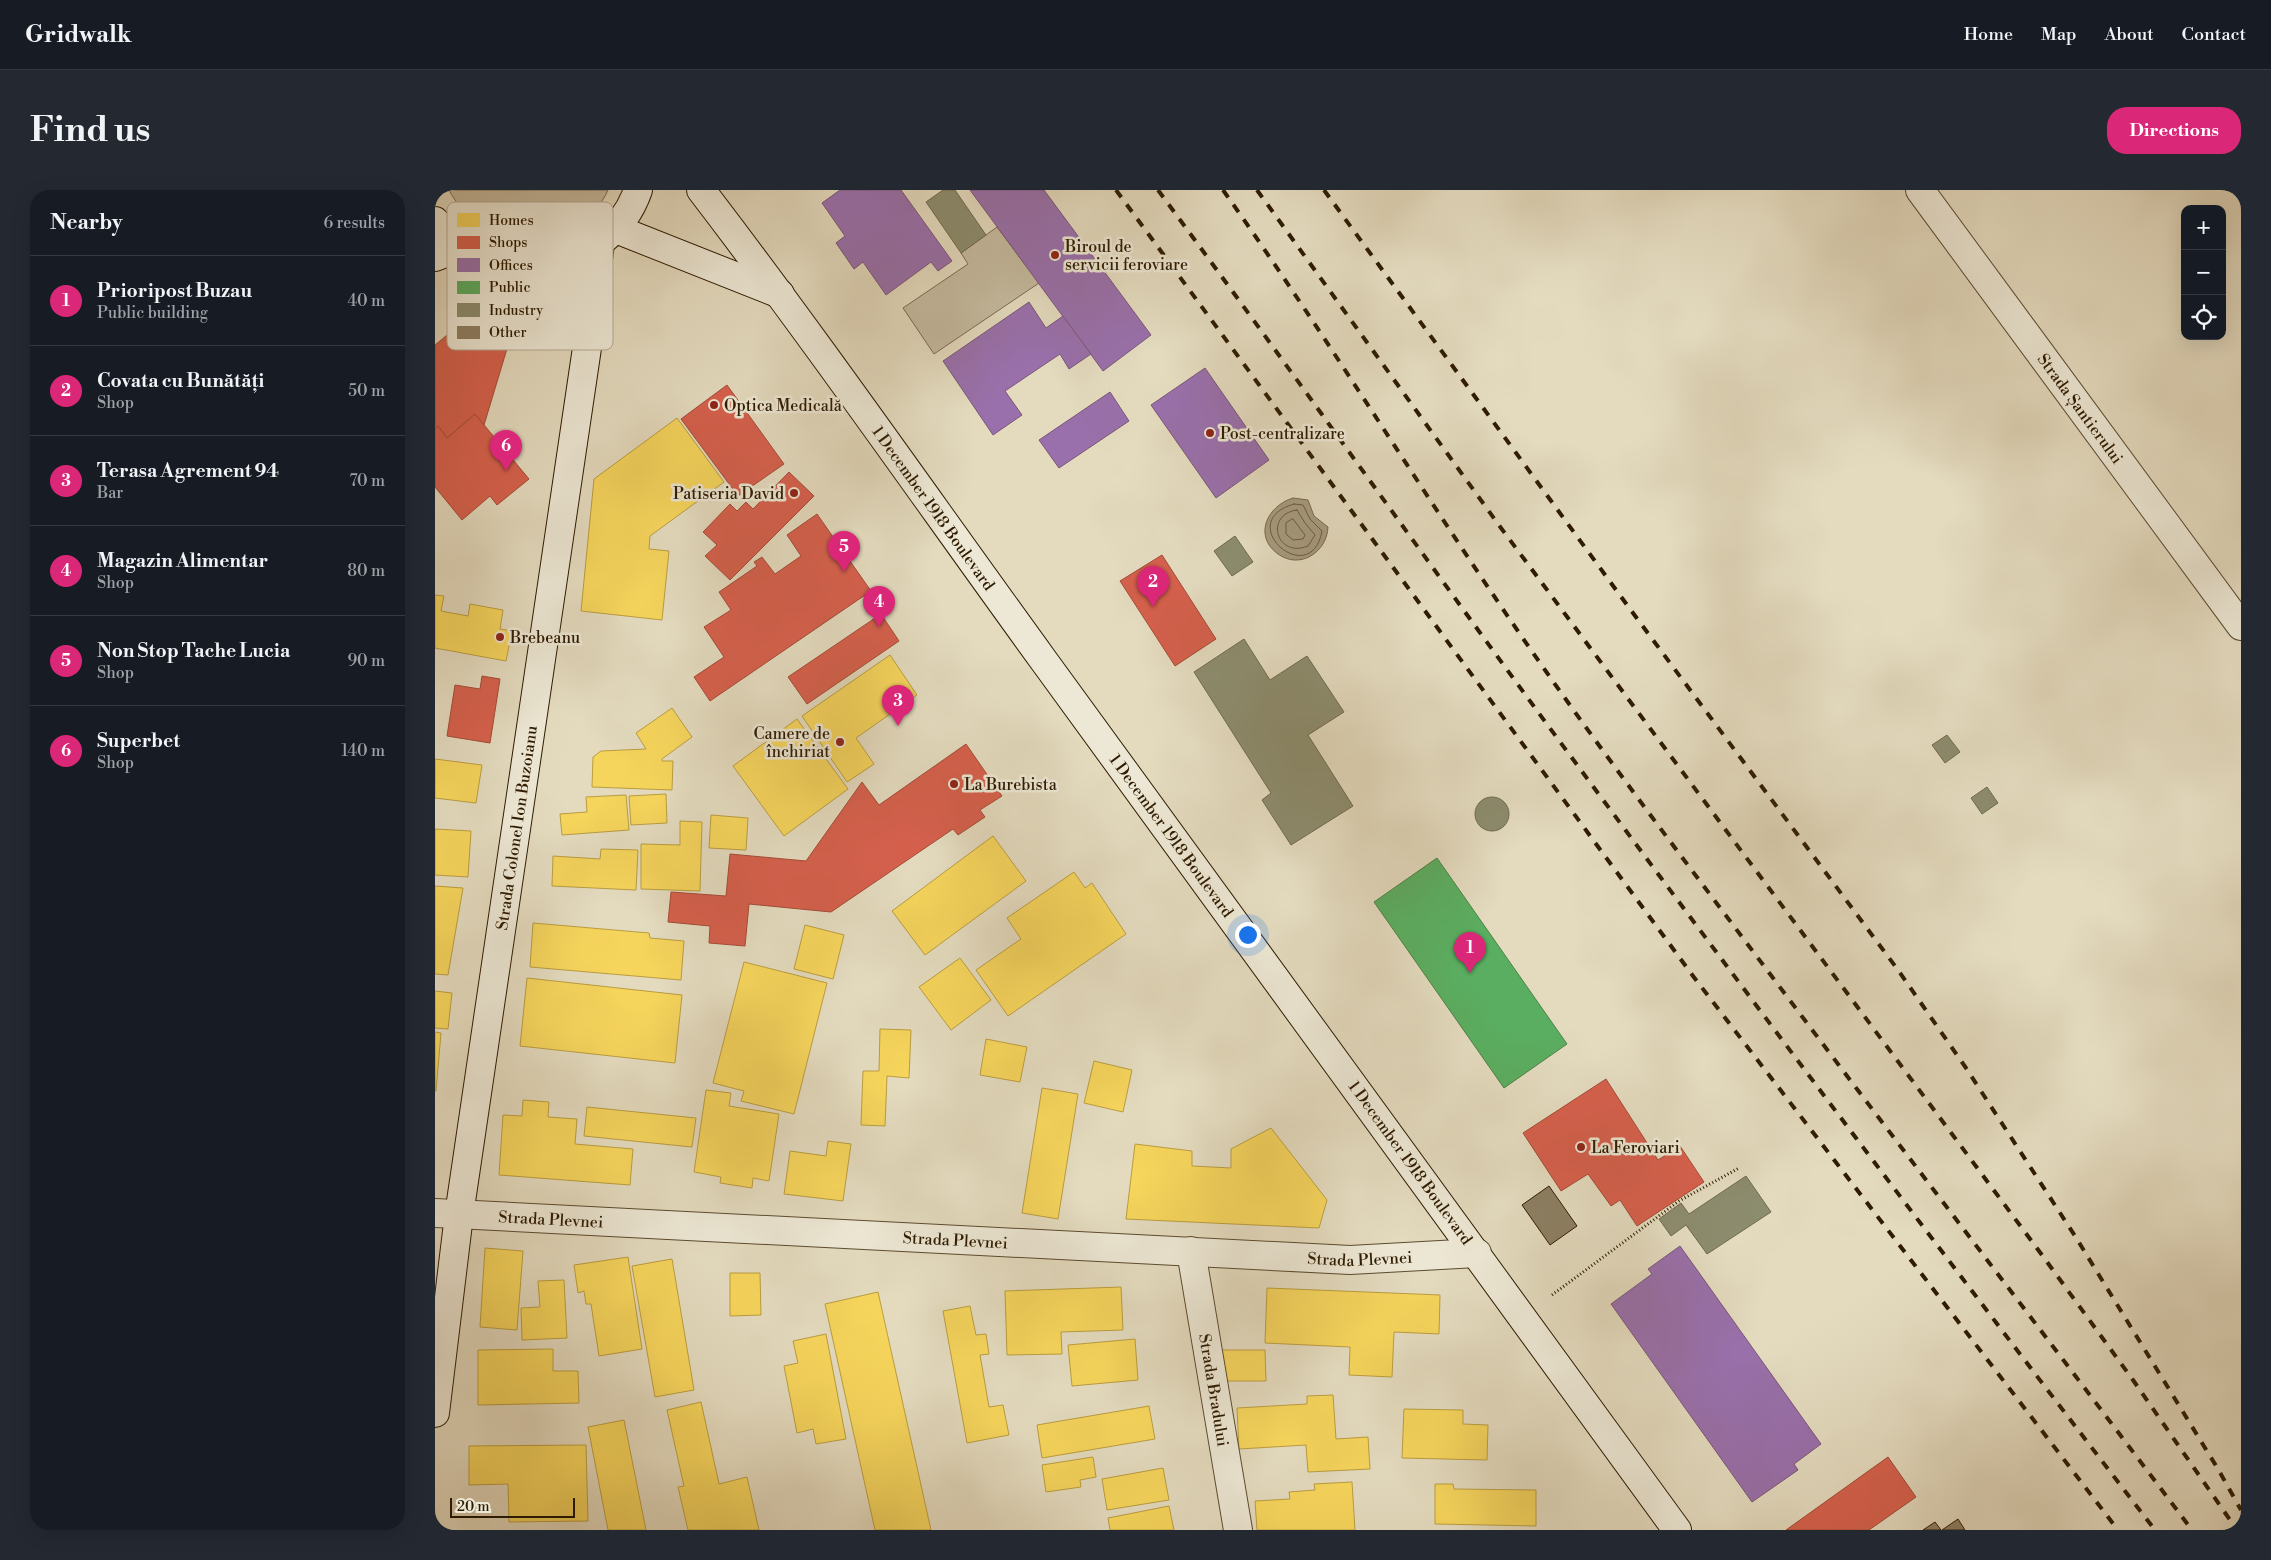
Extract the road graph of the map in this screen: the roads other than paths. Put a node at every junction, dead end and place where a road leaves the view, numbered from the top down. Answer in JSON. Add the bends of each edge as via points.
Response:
{"nodes":[{"id":1,"x":638,"y":190,"type":"edge"},
{"id":2,"x":701,"y":190,"type":"edge"},
{"id":3,"x":1920,"y":190,"type":"edge"},
{"id":4,"x":435,"y":221,"type":"edge"},
{"id":5,"x":613,"y":230,"type":"edge"},
{"id":6,"x":447,"y":234,"type":"edge"},
{"id":7,"x":613,"y":238,"type":"edge"},
{"id":8,"x":447,"y":252,"type":"edge"},
{"id":9,"x":435,"y":257,"type":"edge"},
{"id":10,"x":781,"y":295,"type":"junction"},
{"id":11,"x":587,"y":350,"type":"edge"},
{"id":12,"x":2241,"y":626,"type":"edge"},
{"id":13,"x":447,"y":1214,"type":"edge"},
{"id":14,"x":1191,"y":1251,"type":"junction"},
{"id":15,"x":1477,"y":1253,"type":"junction"},
{"id":16,"x":435,"y":1413,"type":"edge"},
{"id":17,"x":1238,"y":1530,"type":"edge"},
{"id":18,"x":1677,"y":1530,"type":"edge"}],
"edges":[{"from":1,"to":5,"type":"street","via":[[634,203]]},
{"from":2,"to":10,"type":"street","name":"1 December 1918 Boulevard"},
{"from":3,"to":12,"type":"street","name":"Strada Șantierului"},
{"from":4,"to":6,"type":"street"},
{"from":7,"to":10,"type":"street"},
{"from":8,"to":9,"type":"street"},
{"from":10,"to":15,"type":"street","name":"1 December 1918 Boulevard","via":[[922,494]]},
{"from":11,"to":13,"type":"street","name":"Strada Colonel Ion Buzoianu"},
{"from":13,"to":14,"type":"street","name":"Strada Plevnei"},
{"from":13,"to":16,"type":"street","name":"Strada Colonel Ion Buzoianu"},
{"from":14,"to":15,"type":"street","name":"Strada Plevnei","via":[[1350,1260]]},
{"from":14,"to":17,"type":"street","name":"Strada Bradului"},
{"from":15,"to":18,"type":"street","name":"1 December 1918 Boulevard"}]}
